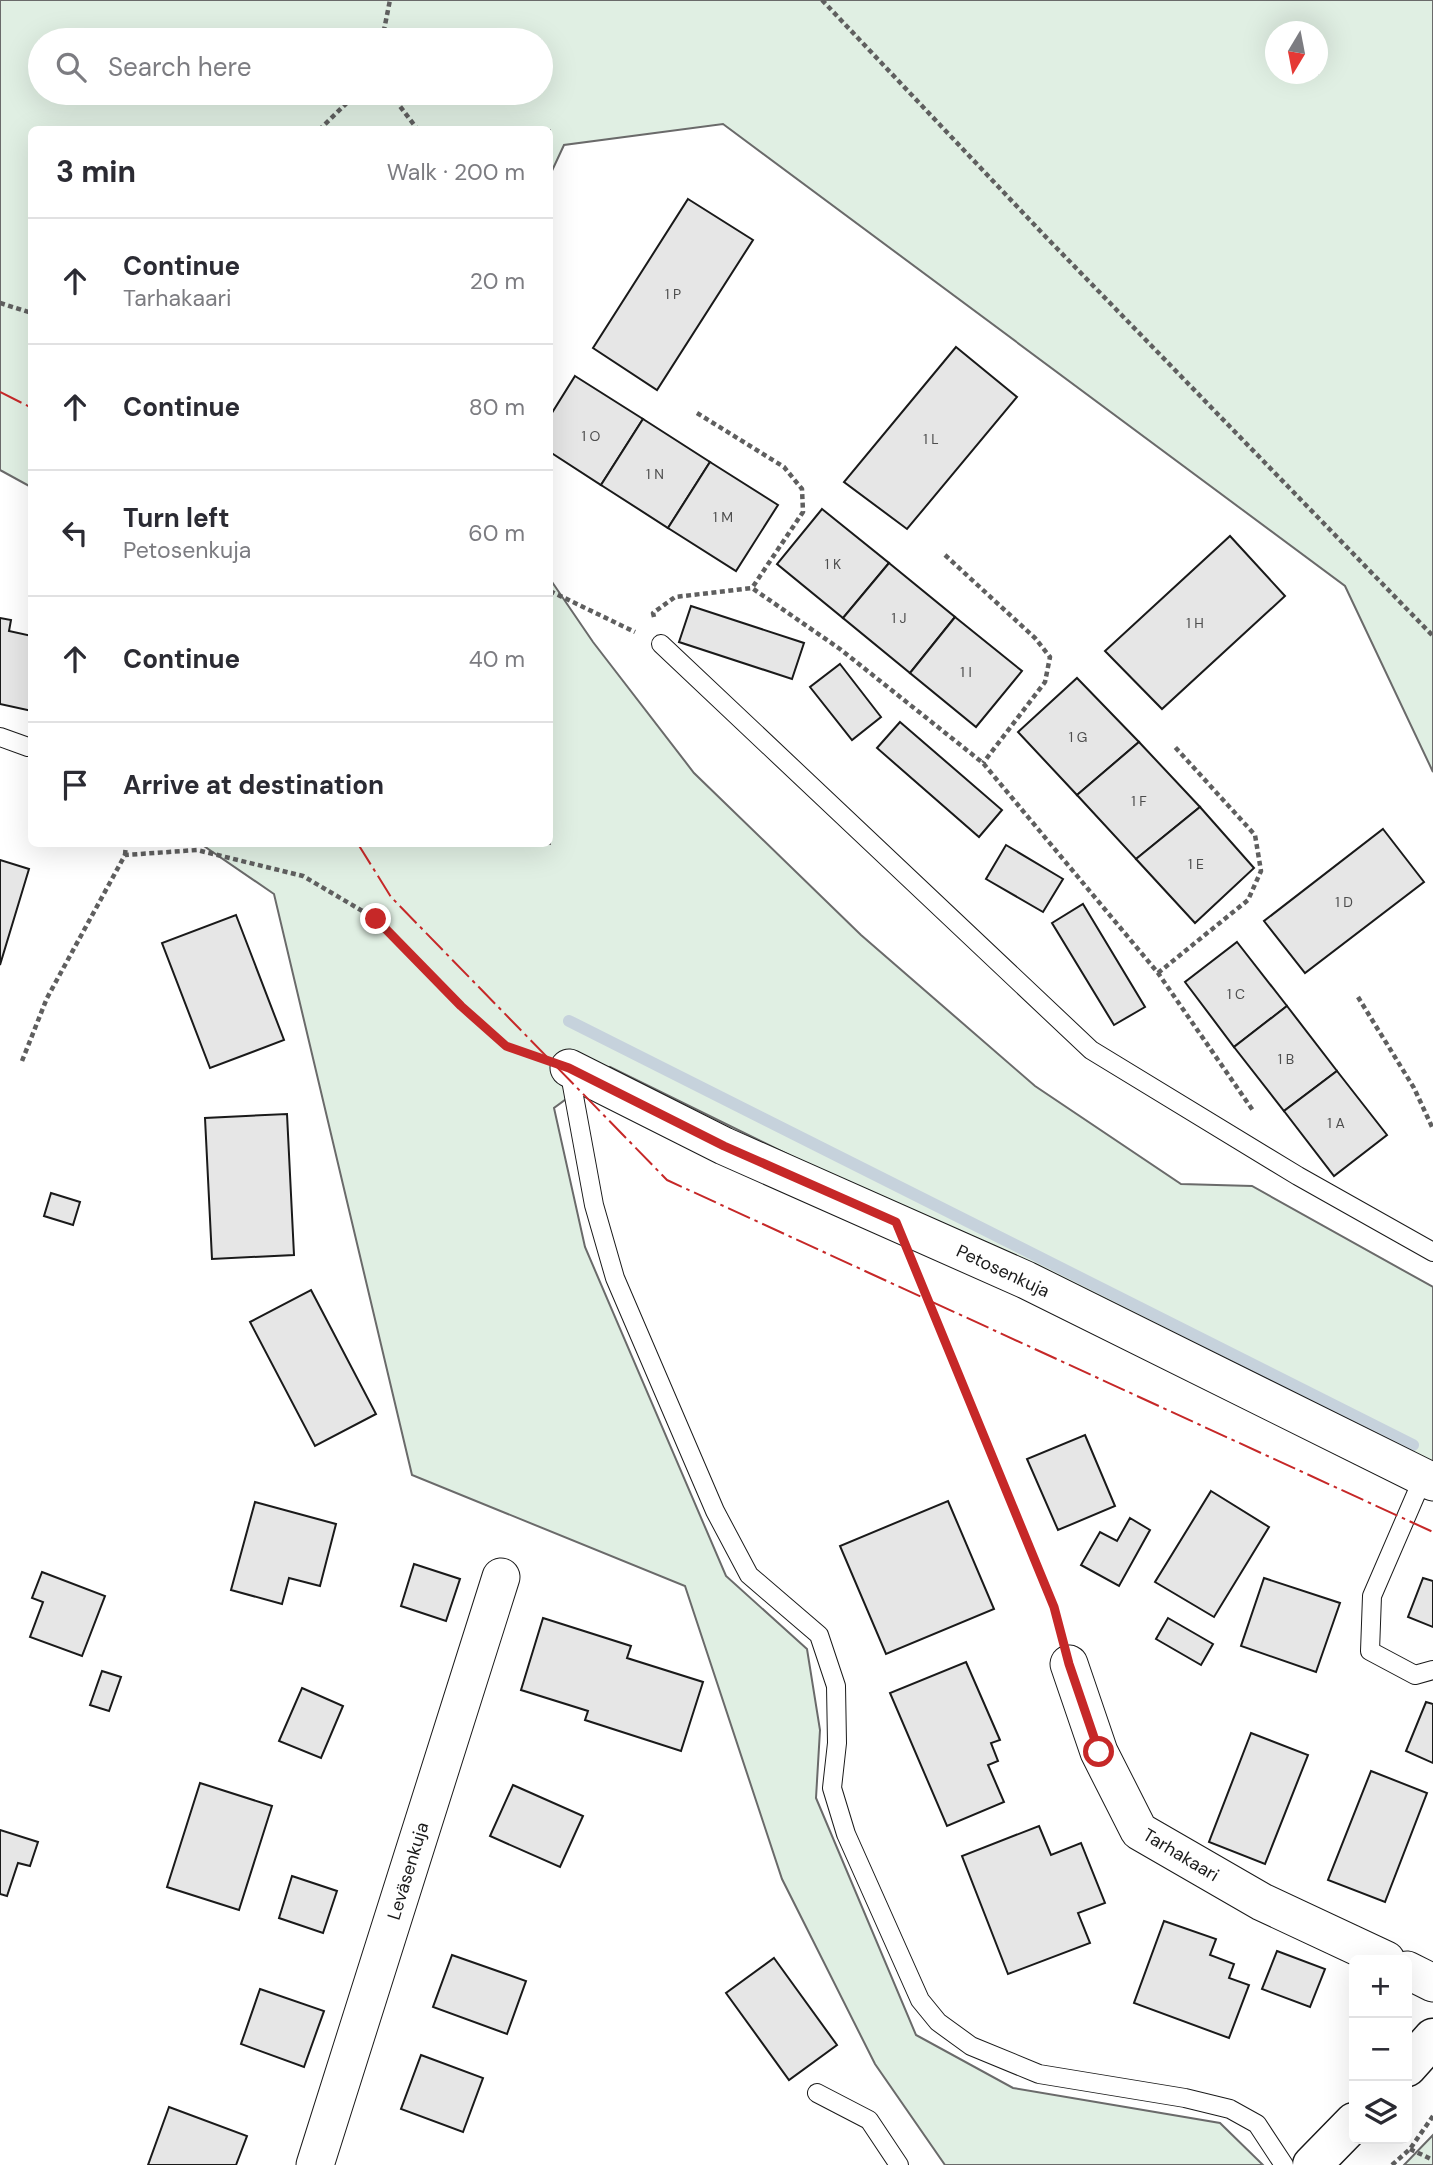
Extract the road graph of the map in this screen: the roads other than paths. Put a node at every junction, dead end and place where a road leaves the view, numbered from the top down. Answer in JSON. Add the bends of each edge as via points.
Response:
{"nodes":[{"id":1,"x":661,"y":644,"type":"road end"},
{"id":2,"x":0,"y":737,"type":"edge"},
{"id":3,"x":28,"y":747,"type":"dead end"},
{"id":4,"x":569,"y":1068,"type":"joint"},
{"id":5,"x":1433,"y":1252,"type":"edge"},
{"id":6,"x":1428,"y":1480,"type":"edge"},
{"id":7,"x":501,"y":1577,"type":"dead end"},
{"id":8,"x":1069,"y":1664,"type":"road end"},
{"id":9,"x":1433,"y":1670,"type":"edge"},
{"id":10,"x":1375,"y":1955,"type":"edge"},
{"id":11,"x":1412,"y":1972,"type":"edge"},
{"id":12,"x":1433,"y":1983,"type":"edge"},
{"id":13,"x":1433,"y":2038,"type":"edge"},
{"id":14,"x":1412,"y":2061,"type":"edge"},
{"id":15,"x":817,"y":2093,"type":"dead end"},
{"id":16,"x":1349,"y":2127,"type":"edge"},
{"id":17,"x":315,"y":2165,"type":"edge"},
{"id":18,"x":899,"y":2165,"type":"edge"},
{"id":19,"x":1283,"y":2165,"type":"edge"},
{"id":20,"x":1312,"y":2165,"type":"edge"}],
"edges":[{"from":1,"to":5,"type":"lane","via":[[1091,1050]]},
{"from":2,"to":3,"type":"lane"},
{"from":4,"to":6,"type":"street","name":"Petosenkuja","via":[[724,1146],[1026,1280]]},
{"from":4,"to":19,"type":"lane","via":[[594,1205],[615,1278],[710,1499],[749,1575],[819,1635],[835,1686],[837,1743],[832,1788],[846,1834],[920,2000],[938,2022],[971,2046],[1039,2074],[1230,2109],[1257,2124]]},
{"from":6,"to":9,"type":"lane","via":[[1372,1596],[1370,1651],[1415,1675]]},
{"from":7,"to":17,"type":"street","name":"Leväsenkuja"},
{"from":8,"to":10,"type":"street","name":"Tarhakaari","via":[[1099,1752],[1139,1831],[1262,1902]]},
{"from":11,"to":12,"type":"street"},
{"from":13,"to":14,"type":"street"},
{"from":15,"to":18,"type":"lane","via":[[869,2120]]},
{"from":16,"to":20,"type":"street"}]}
